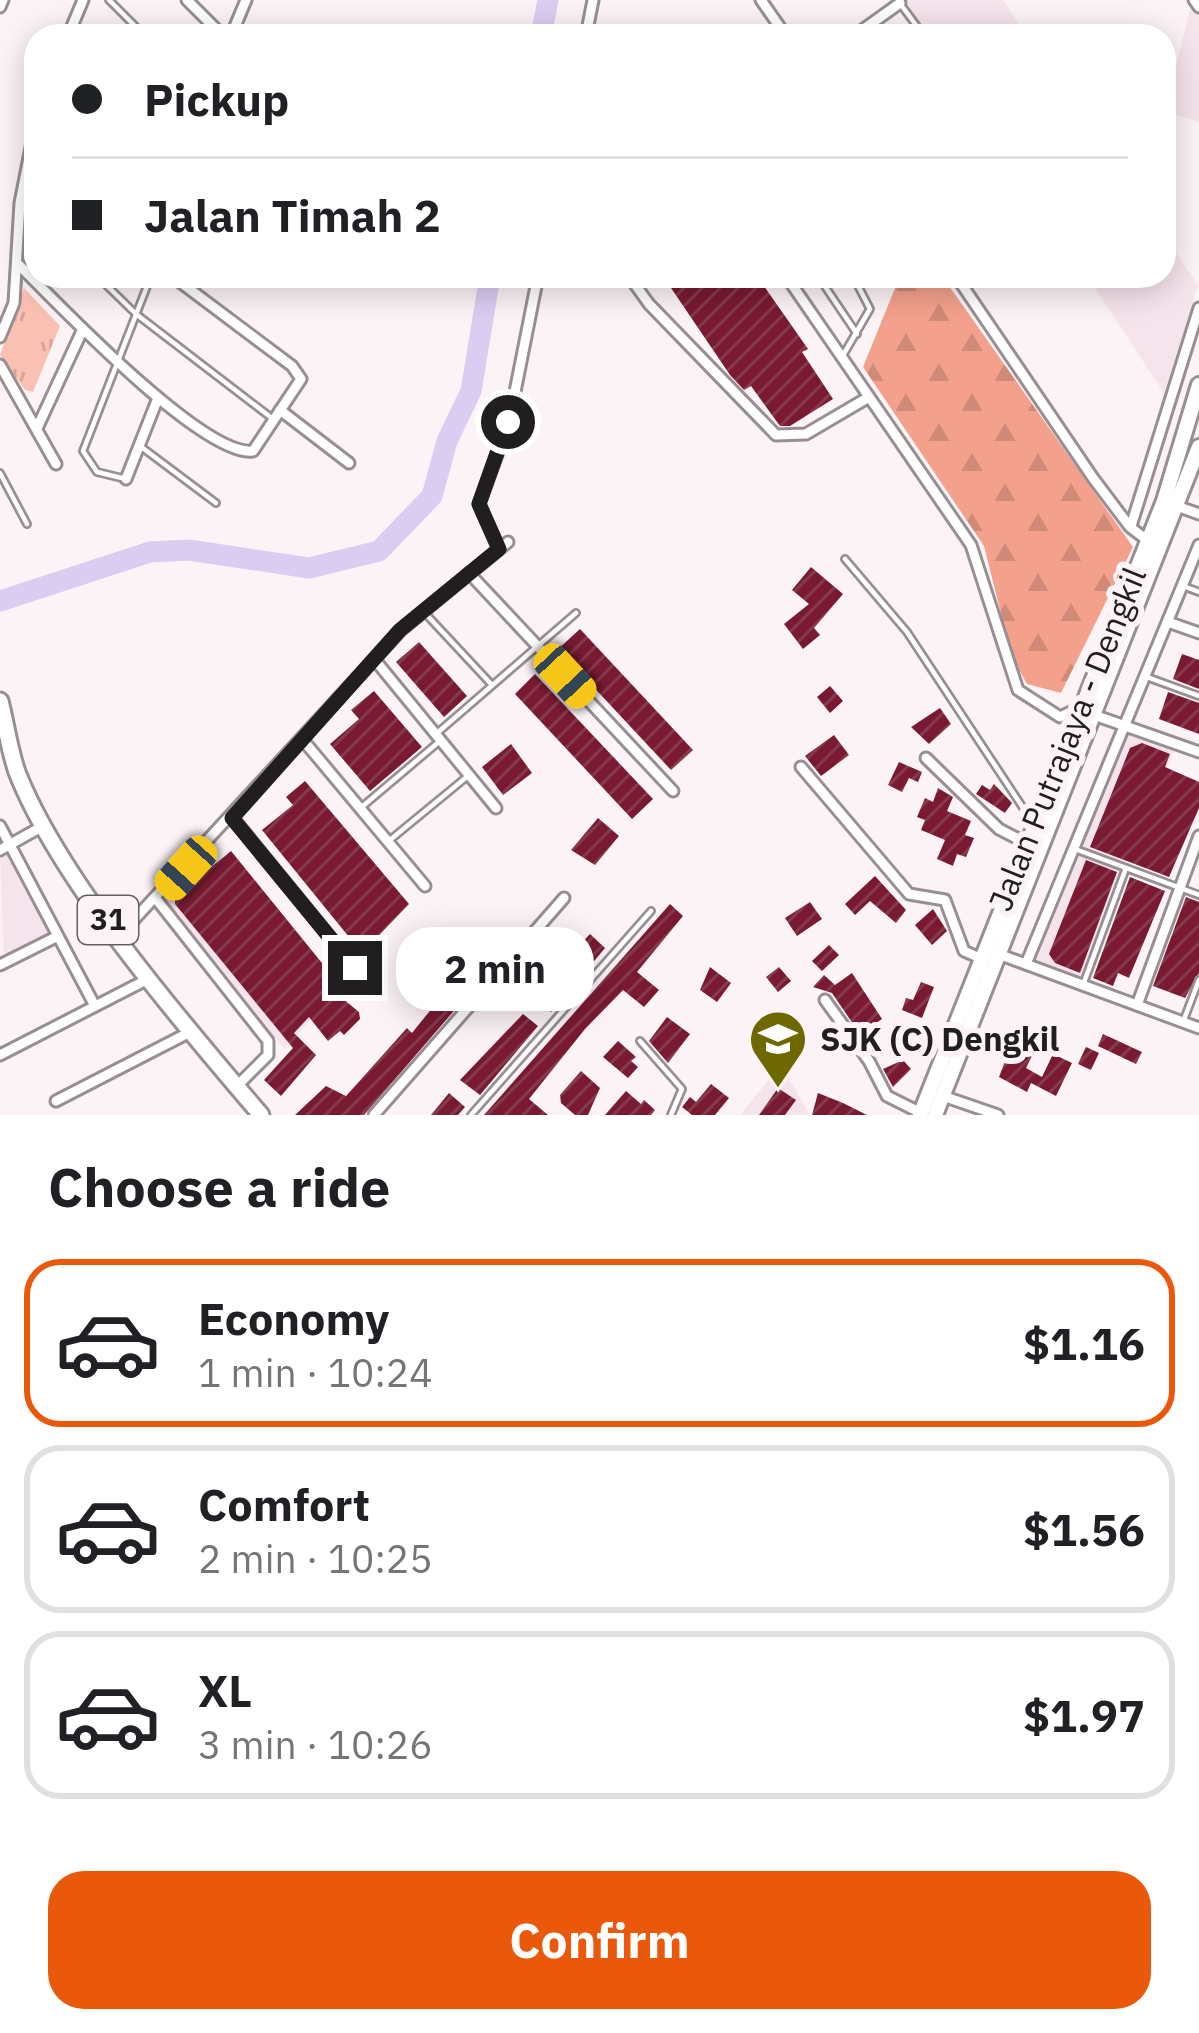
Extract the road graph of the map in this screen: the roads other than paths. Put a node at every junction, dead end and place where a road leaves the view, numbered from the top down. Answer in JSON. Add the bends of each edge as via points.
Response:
{"nodes":[{"id":1,"x":110,"y":0,"type":"edge"},
{"id":2,"x":187,"y":0,"type":"edge"},
{"id":3,"x":1194,"y":0,"type":"edge"},
{"id":4,"x":899,"y":1,"type":"edge"},
{"id":5,"x":1199,"y":7,"type":"edge"},
{"id":6,"x":133,"y":24,"type":"edge"},
{"id":7,"x":214,"y":24,"type":"edge"},
{"id":8,"x":869,"y":24,"type":"edge"},
{"id":9,"x":24,"y":186,"type":"edge"},
{"id":10,"x":20,"y":203,"type":"junction"},
{"id":11,"x":24,"y":207,"type":"edge"},
{"id":12,"x":19,"y":265,"type":"junction"},
{"id":13,"x":24,"y":270,"type":"edge"},
{"id":14,"x":42,"y":288,"type":"edge"},
{"id":15,"x":109,"y":288,"type":"edge"},
{"id":16,"x":146,"y":288,"type":"edge"},
{"id":17,"x":188,"y":288,"type":"edge"},
{"id":18,"x":536,"y":288,"type":"edge"},
{"id":19,"x":638,"y":288,"type":"edge"},
{"id":20,"x":794,"y":288,"type":"edge"},
{"id":21,"x":826,"y":288,"type":"edge"},
{"id":22,"x":861,"y":288,"type":"edge"},
{"id":23,"x":964,"y":288,"type":"edge"},
{"id":24,"x":1199,"y":308,"type":"edge"},
{"id":25,"x":136,"y":314,"type":"junction"},
{"id":26,"x":1197,"y":326,"type":"edge"},
{"id":27,"x":83,"y":329,"type":"junction"},
{"id":28,"x":857,"y":334,"type":"junction"},
{"id":29,"x":0,"y":337,"type":"edge"},
{"id":30,"x":842,"y":357,"type":"junction"},
{"id":31,"x":118,"y":361,"type":"junction"},
{"id":32,"x":0,"y":365,"type":"edge"},
{"id":33,"x":1199,"y":385,"type":"edge"},
{"id":34,"x":869,"y":397,"type":"junction"},
{"id":35,"x":158,"y":398,"type":"junction"},
{"id":36,"x":277,"y":414,"type":"junction"},
{"id":37,"x":38,"y":426,"type":"junction"},
{"id":38,"x":140,"y":446,"type":"junction"},
{"id":39,"x":1199,"y":447,"type":"edge"},
{"id":40,"x":349,"y":463,"type":"dead end"},
{"id":41,"x":56,"y":464,"type":"dead end"},
{"id":42,"x":0,"y":472,"type":"edge"},
{"id":43,"x":126,"y":479,"type":"joint"},
{"id":44,"x":217,"y":502,"type":"dead end"},
{"id":45,"x":1171,"y":503,"type":"junction"},
{"id":46,"x":1199,"y":514,"type":"edge"},
{"id":47,"x":27,"y":524,"type":"dead end"},
{"id":48,"x":1130,"y":527,"type":"junction"},
{"id":49,"x":1147,"y":540,"type":"junction"},
{"id":50,"x":1199,"y":545,"type":"edge"},
{"id":51,"x":845,"y":559,"type":"dead end"},
{"id":52,"x":469,"y":573,"type":"junction"},
{"id":53,"x":1183,"y":586,"type":"junction"},
{"id":54,"x":1199,"y":592,"type":"edge"},
{"id":55,"x":423,"y":611,"type":"junction"},
{"id":56,"x":576,"y":614,"type":"dead end"},
{"id":57,"x":1168,"y":622,"type":"junction"},
{"id":58,"x":1199,"y":633,"type":"edge"},
{"id":59,"x":538,"y":647,"type":"junction"},
{"id":60,"x":374,"y":660,"type":"junction"},
{"id":61,"x":1144,"y":676,"type":"junction"},
{"id":62,"x":492,"y":686,"type":"junction"},
{"id":63,"x":1199,"y":696,"type":"edge"},
{"id":64,"x":0,"y":700,"type":"edge"},
{"id":65,"x":1077,"y":709,"type":"junction"},
{"id":66,"x":1095,"y":716,"type":"junction"},
{"id":67,"x":1124,"y":724,"type":"junction"},
{"id":68,"x":438,"y":737,"type":"junction"},
{"id":69,"x":303,"y":740,"type":"junction"},
{"id":70,"x":1199,"y":752,"type":"edge"},
{"id":71,"x":926,"y":758,"type":"dead end"},
{"id":72,"x":800,"y":766,"type":"dead end"},
{"id":73,"x":469,"y":775,"type":"junction"},
{"id":74,"x":673,"y":791,"type":"dead end"},
{"id":75,"x":360,"y":808,"type":"junction"},
{"id":76,"x":496,"y":808,"type":"dead end"},
{"id":77,"x":232,"y":818,"type":"junction"},
{"id":78,"x":1033,"y":824,"type":"junction"},
{"id":79,"x":0,"y":826,"type":"edge"},
{"id":80,"x":43,"y":826,"type":"junction"},
{"id":81,"x":1199,"y":836,"type":"edge"},
{"id":82,"x":388,"y":842,"type":"junction"},
{"id":83,"x":1026,"y":843,"type":"junction"},
{"id":84,"x":5,"y":848,"type":"edge"},
{"id":85,"x":1075,"y":849,"type":"junction"},
{"id":86,"x":1126,"y":868,"type":"junction"},
{"id":87,"x":424,"y":886,"type":"dead end"},
{"id":88,"x":1180,"y":888,"type":"junction"},
{"id":89,"x":1199,"y":895,"type":"edge"},
{"id":90,"x":564,"y":898,"type":"dead end"},
{"id":91,"x":157,"y":900,"type":"junction"},
{"id":92,"x":651,"y":911,"type":"dead end"},
{"id":93,"x":119,"y":936,"type":"junction"},
{"id":94,"x":56,"y":937,"type":"junction"},
{"id":95,"x":1001,"y":955,"type":"junction"},
{"id":96,"x":980,"y":958,"type":"junction"},
{"id":97,"x":1026,"y":964,"type":"junction"},
{"id":98,"x":0,"y":965,"type":"edge"},
{"id":99,"x":355,"y":968,"type":"dead end"},
{"id":100,"x":150,"y":978,"type":"junction"},
{"id":101,"x":1199,"y":980,"type":"edge"},
{"id":102,"x":1083,"y":985,"type":"junction"},
{"id":103,"x":825,"y":1000,"type":"dead end"},
{"id":104,"x":1137,"y":1005,"type":"junction"},
{"id":105,"x":95,"y":1006,"type":"junction"},
{"id":106,"x":1184,"y":1022,"type":"junction"},
{"id":107,"x":1199,"y":1028,"type":"edge"},
{"id":108,"x":192,"y":1031,"type":"junction"},
{"id":109,"x":640,"y":1041,"type":"dead end"},
{"id":110,"x":0,"y":1055,"type":"edge"},
{"id":111,"x":236,"y":1087,"type":"junction"},
{"id":112,"x":937,"y":1094,"type":"junction"},
{"id":113,"x":56,"y":1101,"type":"dead end"},
{"id":114,"x":926,"y":1114,"type":"edge"},
{"id":115,"x":261,"y":1115,"type":"edge"},
{"id":116,"x":374,"y":1115,"type":"edge"},
{"id":117,"x":471,"y":1115,"type":"edge"},
{"id":118,"x":671,"y":1115,"type":"edge"},
{"id":119,"x":998,"y":1115,"type":"edge"}],
"edges":[{"from":1,"to":6,"type":"lane"},
{"from":2,"to":7,"type":"street"},
{"from":3,"to":5,"type":"street"},
{"from":4,"to":8,"type":"street"},
{"from":9,"to":10,"type":"street"},
{"from":10,"to":11,"type":"lane"},
{"from":10,"to":12,"type":"street"},
{"from":12,"to":13,"type":"street"},
{"from":12,"to":29,"type":"street"},
{"from":14,"to":27,"type":"street"},
{"from":15,"to":25,"type":"lane"},
{"from":16,"to":25,"type":"lane"},
{"from":17,"to":36,"type":"street","via":[[292,366],[301,379]]},
{"from":18,"to":52,"type":"street","via":[[508,422],[479,504],[503,545]]},
{"from":19,"to":34,"type":"street","via":[[776,435],[806,434]]},
{"from":20,"to":30,"type":"street"},
{"from":21,"to":28,"type":"lane"},
{"from":22,"to":28,"type":"lane","via":[[871,302]]},
{"from":23,"to":48,"type":"street"},
{"from":24,"to":26,"type":"street"},
{"from":25,"to":31,"type":"lane"},
{"from":25,"to":36,"type":"lane"},
{"from":26,"to":48,"type":"street"},
{"from":27,"to":31,"type":"street"},
{"from":27,"to":37,"type":"street"},
{"from":28,"to":30,"type":"lane"},
{"from":30,"to":34,"type":"street"},
{"from":31,"to":35,"type":"street"},
{"from":31,"to":43,"type":"lane","via":[[83,451],[97,472]]},
{"from":32,"to":37,"type":"street"},
{"from":33,"to":45,"type":"main road","name":"Jalan Putrajaya - Dengkil"},
{"from":34,"to":65,"type":"street","via":[[971,545],[1018,691],[1060,717]]},
{"from":35,"to":36,"type":"street","via":[[230,450],[253,452]]},
{"from":35,"to":38,"type":"street"},
{"from":36,"to":40,"type":"street"},
{"from":37,"to":41,"type":"street"},
{"from":38,"to":43,"type":"street"},
{"from":38,"to":44,"type":"lane"},
{"from":39,"to":45,"type":"main road","name":"Jalan Putrajaya - Dengkil"},
{"from":42,"to":47,"type":"lane"},
{"from":45,"to":46,"type":"street"},
{"from":45,"to":49,"type":"main road","name":"Jalan Putrajaya - Dengkil"},
{"from":45,"to":66,"type":"main road","name":"Jalan Putrajaya - Dengkil"},
{"from":48,"to":49,"type":"street"},
{"from":49,"to":65,"type":"main road","name":"Jalan Putrajaya - Dengkil"},
{"from":50,"to":53,"type":"street"},
{"from":51,"to":78,"type":"lane","via":[[907,632]]},
{"from":52,"to":55,"type":"street"},
{"from":52,"to":59,"type":"street"},
{"from":53,"to":54,"type":"lane"},
{"from":53,"to":57,"type":"street"},
{"from":55,"to":60,"type":"street"},
{"from":55,"to":62,"type":"lane"},
{"from":56,"to":59,"type":"lane"},
{"from":57,"to":58,"type":"street"},
{"from":57,"to":61,"type":"street"},
{"from":59,"to":62,"type":"lane"},
{"from":59,"to":74,"type":"street"},
{"from":60,"to":68,"type":"street"},
{"from":60,"to":69,"type":"street"},
{"from":61,"to":63,"type":"lane"},
{"from":61,"to":67,"type":"street"},
{"from":62,"to":68,"type":"lane"},
{"from":64,"to":80,"type":"main road","number":"31","via":[[15,767]]},
{"from":65,"to":66,"type":"street"},
{"from":65,"to":78,"type":"main road","name":"Jalan Putrajaya - Dengkil"},
{"from":66,"to":67,"type":"street"},
{"from":66,"to":95,"type":"main road","name":"Jalan Putrajaya - Dengkil"},
{"from":67,"to":70,"type":"street"},
{"from":67,"to":85,"type":"street"},
{"from":68,"to":73,"type":"street"},
{"from":68,"to":75,"type":"lane"},
{"from":69,"to":75,"type":"street"},
{"from":69,"to":77,"type":"street"},
{"from":71,"to":83,"type":"street","via":[[999,830]]},
{"from":72,"to":96,"type":"street","via":[[909,895],[945,900],[964,951]]},
{"from":73,"to":76,"type":"street"},
{"from":73,"to":82,"type":"lane"},
{"from":75,"to":82,"type":"street"},
{"from":77,"to":91,"type":"street"},
{"from":77,"to":99,"type":"street"},
{"from":78,"to":83,"type":"main road","name":"Jalan Putrajaya - Dengkil"},
{"from":79,"to":84,"type":"street"},
{"from":80,"to":84,"type":"street"},
{"from":80,"to":93,"type":"main road","number":"31"},
{"from":81,"to":88,"type":"street"},
{"from":82,"to":87,"type":"street"},
{"from":83,"to":96,"type":"main road","name":"Jalan Putrajaya - Dengkil"},
{"from":84,"to":94,"type":"street"},
{"from":85,"to":86,"type":"lane"},
{"from":85,"to":97,"type":"street"},
{"from":86,"to":88,"type":"lane"},
{"from":86,"to":102,"type":"lane"},
{"from":88,"to":89,"type":"lane"},
{"from":88,"to":104,"type":"street"},
{"from":90,"to":116,"type":"street"},
{"from":91,"to":93,"type":"street"},
{"from":91,"to":111,"type":"street","via":[[268,1041],[268,1054]]},
{"from":92,"to":117,"type":"lane"},
{"from":93,"to":100,"type":"main road","number":"31"},
{"from":94,"to":98,"type":"street"},
{"from":94,"to":105,"type":"street"},
{"from":95,"to":97,"type":"street"},
{"from":95,"to":112,"type":"main road","name":"Jalan Putrajaya - Dengkil"},
{"from":96,"to":112,"type":"main road","name":"Jalan Putrajaya - Dengkil"},
{"from":97,"to":102,"type":"street"},
{"from":100,"to":105,"type":"street"},
{"from":100,"to":108,"type":"main road","number":"31"},
{"from":101,"to":106,"type":"lane"},
{"from":102,"to":104,"type":"street"},
{"from":103,"to":114,"type":"street","via":[[886,1096]]},
{"from":104,"to":106,"type":"street"},
{"from":105,"to":110,"type":"street"},
{"from":106,"to":107,"type":"street"},
{"from":108,"to":111,"type":"main road","number":"31"},
{"from":108,"to":113,"type":"street"},
{"from":109,"to":118,"type":"lane","via":[[682,1089]]},
{"from":111,"to":115,"type":"main road","number":"31"},
{"from":112,"to":114,"type":"main road"},
{"from":112,"to":119,"type":"street"}]}
